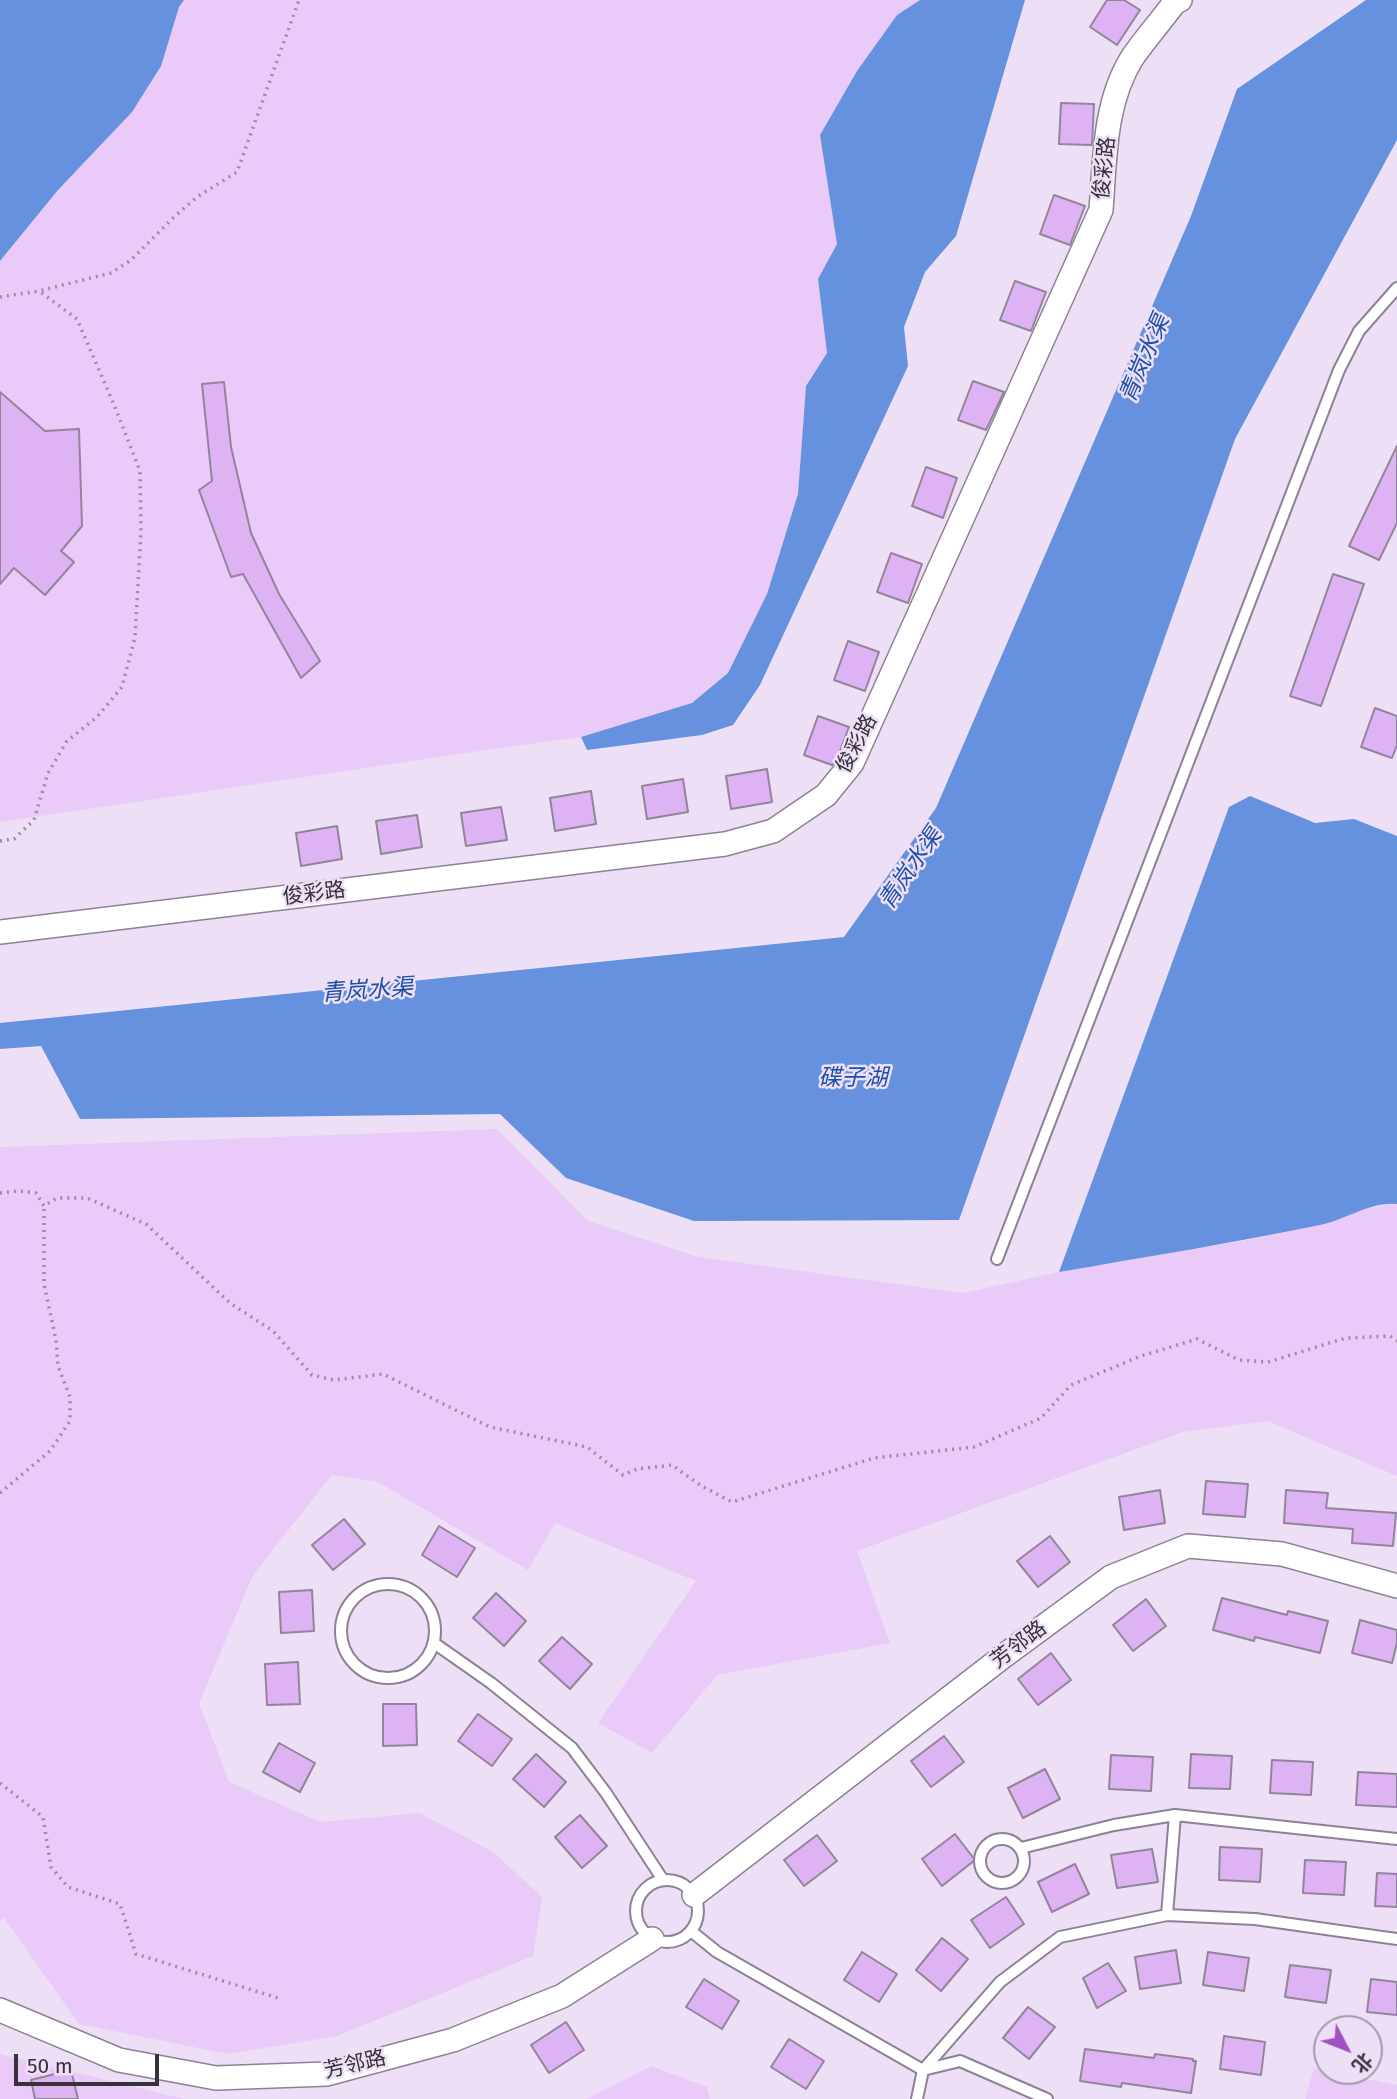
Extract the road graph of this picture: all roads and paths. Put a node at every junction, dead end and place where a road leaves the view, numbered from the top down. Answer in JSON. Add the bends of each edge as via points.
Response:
{"nodes":[{"id":1,"x":299,"y":0,"type":"edge"},
{"id":2,"x":1180,"y":0,"type":"edge"},
{"id":3,"x":1397,"y":288,"type":"edge"},
{"id":4,"x":39,"y":291,"type":"junction"},
{"id":5,"x":0,"y":297,"type":"edge"},
{"id":6,"x":0,"y":841,"type":"edge"},
{"id":7,"x":0,"y":932,"type":"edge"},
{"id":8,"x":0,"y":1193,"type":"edge"},
{"id":9,"x":44,"y":1206,"type":"junction"},
{"id":10,"x":997,"y":1259,"type":"dead end"},
{"id":11,"x":1397,"y":1341,"type":"edge"},
{"id":12,"x":0,"y":1493,"type":"edge"},
{"id":13,"x":1397,"y":1586,"type":"edge"},
{"id":14,"x":434,"y":1643,"type":"junction"},
{"id":15,"x":0,"y":1783,"type":"edge"},
{"id":16,"x":1175,"y":1815,"type":"junction"},
{"id":17,"x":1397,"y":1839,"type":"edge"},
{"id":18,"x":1021,"y":1848,"type":"junction"},
{"id":19,"x":663,"y":1880,"type":"junction"},
{"id":20,"x":694,"y":1895,"type":"junction"},
{"id":21,"x":1167,"y":1916,"type":"junction"},
{"id":22,"x":691,"y":1931,"type":"junction"},
{"id":23,"x":652,"y":1939,"type":"junction"},
{"id":24,"x":1397,"y":1939,"type":"edge"},
{"id":25,"x":278,"y":1998,"type":"dead end"},
{"id":26,"x":0,"y":2010,"type":"edge"},
{"id":27,"x":923,"y":2070,"type":"junction"},
{"id":28,"x":917,"y":2099,"type":"edge"},
{"id":29,"x":1047,"y":2099,"type":"edge"}],
"edges":[{"from":1,"to":4,"type":"path","via":[[237,172],[197,197],[131,260],[111,273]]},
{"from":2,"to":7,"type":"street","name":"俊彩路","via":[[1132,59],[1114,96],[1101,210],[852,763],[826,795],[773,831],[725,844]]},
{"from":3,"to":10,"type":"lane","via":[[1359,331],[1339,370]]},
{"from":4,"to":5,"type":"path"},
{"from":4,"to":6,"type":"path","via":[[77,319],[140,471],[135,637],[122,687],[97,717],[67,741],[48,773],[34,820],[14,839]]},
{"from":8,"to":9,"type":"path","via":[[36,1193]]},
{"from":9,"to":11,"type":"path","via":[[57,1198],[87,1198],[146,1224],[230,1303],[273,1331],[312,1375],[334,1380],[383,1374],[490,1427],[587,1447],[623,1475],[672,1465],[732,1502],[874,1458],[974,1447],[1041,1418],[1071,1385],[1197,1339],[1239,1360],[1268,1362],[1346,1338],[1390,1336]]},
{"from":9,"to":12,"type":"path","via":[[44,1284],[58,1366],[70,1397],[70,1421],[50,1451]]},
{"from":13,"to":20,"type":"street","name":"芳邻路","via":[[1282,1554],[1188,1546],[1111,1577]]},
{"from":14,"to":14,"type":"lane","via":[[431,1611],[420,1596],[393,1584],[358,1594],[347,1607],[341,1628],[346,1654],[357,1667],[386,1678],[412,1672],[425,1661]]},
{"from":14,"to":19,"type":"lane","via":[[572,1748]]},
{"from":15,"to":25,"type":"path","via":[[43,1817],[51,1867],[68,1887],[120,1904],[136,1954]]},
{"from":16,"to":17,"type":"lane"},
{"from":16,"to":18,"type":"lane"},
{"from":16,"to":21,"type":"lane"},
{"from":18,"to":18,"type":"lane","via":[[1008,1839],[989,1843],[981,1856],[982,1871],[1002,1883],[1016,1878],[1024,1866]]},
{"from":19,"to":20,"type":"lane","via":[[681,1883]]},
{"from":19,"to":23,"type":"lane","via":[[646,1888],[636,1906],[640,1925]]},
{"from":20,"to":22,"type":"lane","via":[[698,1918]]},
{"from":21,"to":24,"type":"lane","via":[[1255,1919]]},
{"from":21,"to":27,"type":"lane","via":[[1060,1937],[1000,1982]]},
{"from":22,"to":23,"type":"lane","name":"芳邻路","via":[[673,1942]]},
{"from":22,"to":27,"type":"lane","via":[[717,1952]]},
{"from":23,"to":26,"type":"street","name":"芳邻路","via":[[550,2001],[453,2040],[327,2074],[216,2078],[119,2060]]},
{"from":27,"to":28,"type":"lane"},
{"from":27,"to":29,"type":"lane","via":[[960,2061]]}]}
